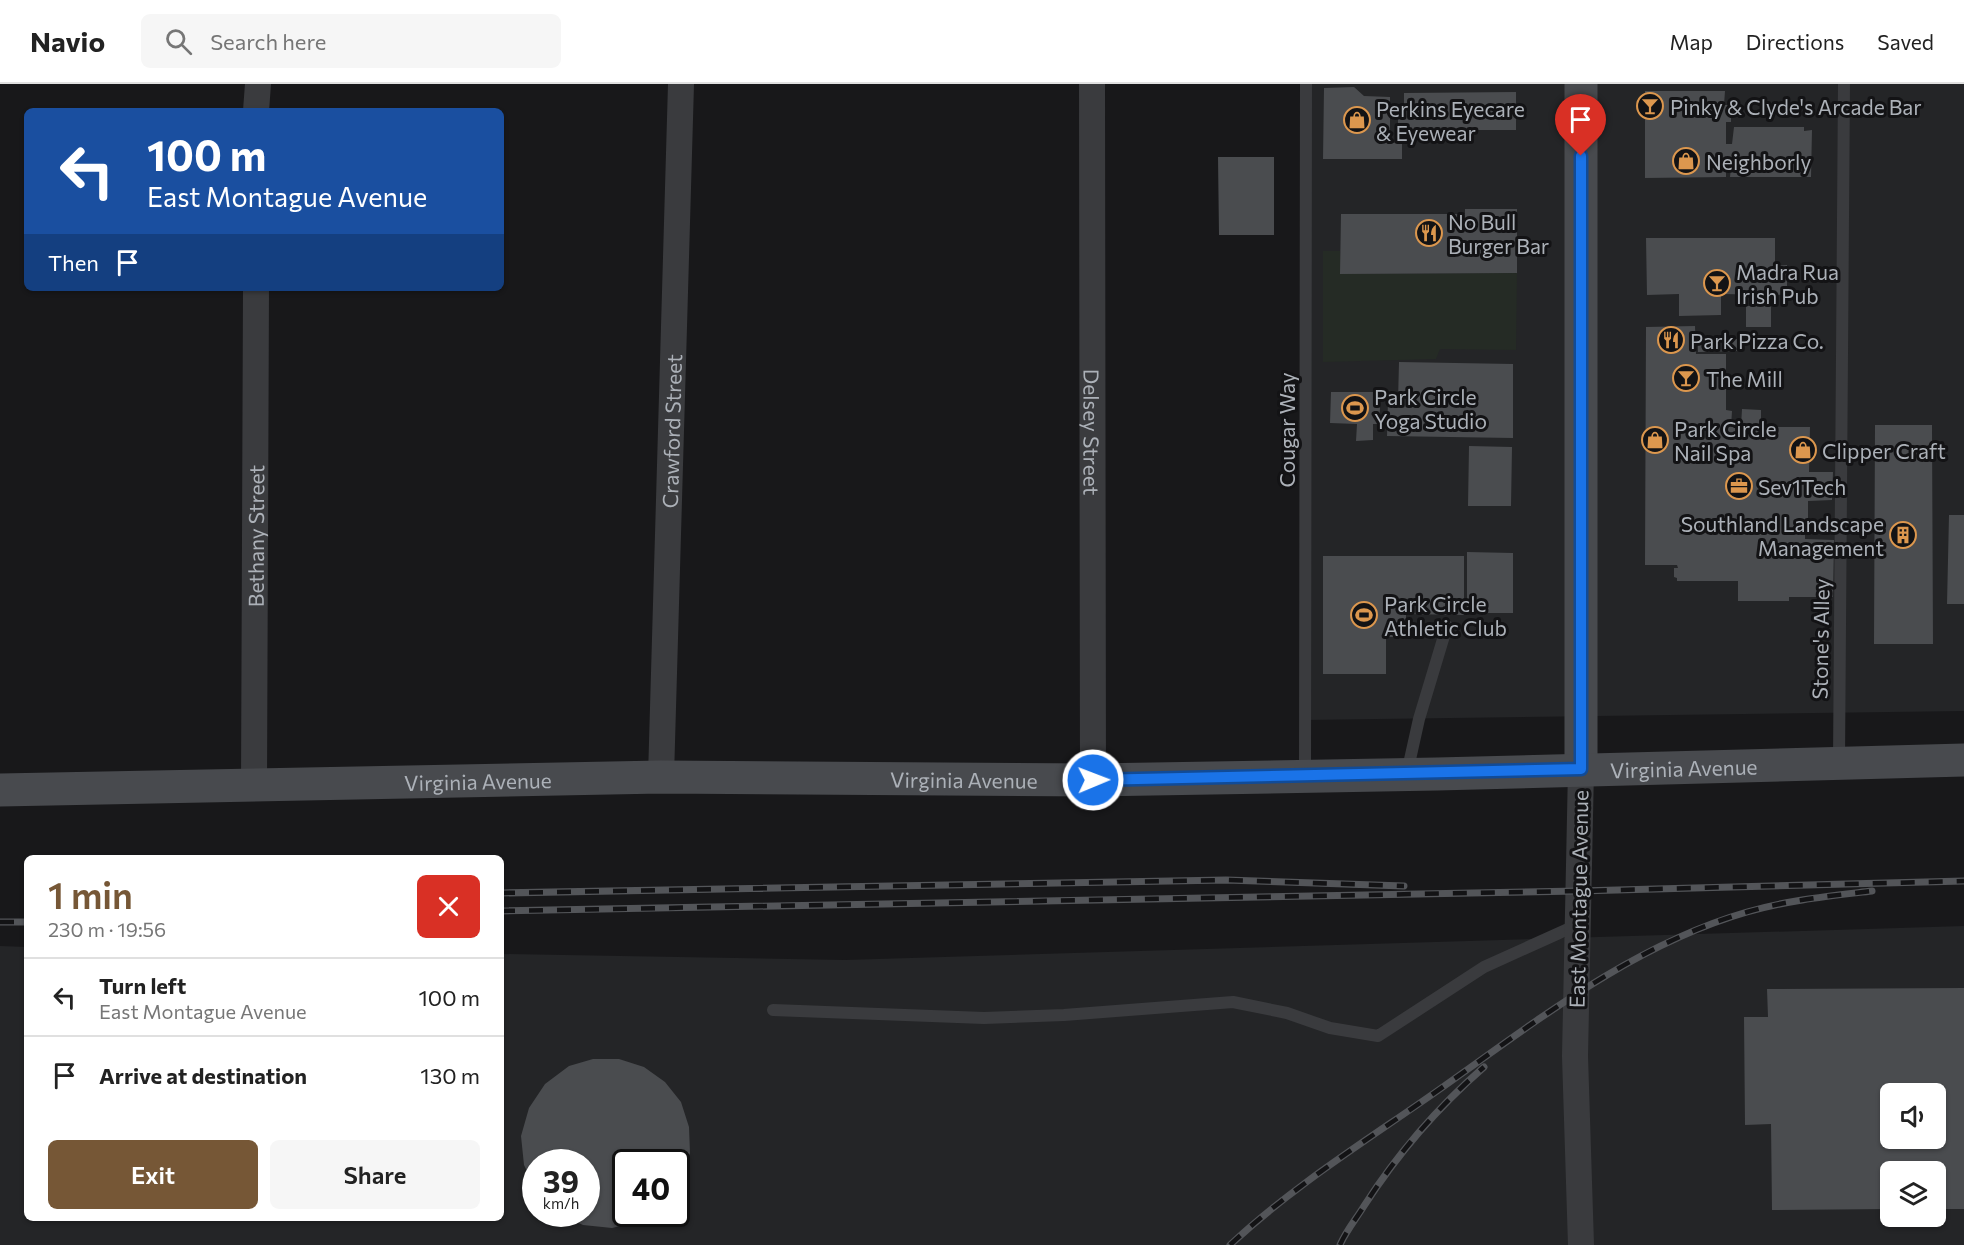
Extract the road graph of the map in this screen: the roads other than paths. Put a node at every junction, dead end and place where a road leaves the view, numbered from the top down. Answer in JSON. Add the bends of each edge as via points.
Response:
{"nodes":[{"id":1,"x":258,"y":84,"type":"edge"},
{"id":2,"x":681,"y":84,"type":"edge"},
{"id":3,"x":1092,"y":84,"type":"edge"},
{"id":4,"x":1305,"y":84,"type":"edge"},
{"id":5,"x":1581,"y":84,"type":"edge"},
{"id":6,"x":1844,"y":84,"type":"edge"},
{"id":7,"x":256,"y":108,"type":"edge"},
{"id":8,"x":256,"y":291,"type":"edge"},
{"id":9,"x":1447,"y":626,"type":"dead end"},
{"id":10,"x":1964,"y":760,"type":"edge"},
{"id":11,"x":1839,"y":762,"type":"junction"},
{"id":12,"x":1581,"y":769,"type":"junction"},
{"id":13,"x":1406,"y":774,"type":"junction"},
{"id":14,"x":1305,"y":776,"type":"junction"},
{"id":15,"x":661,"y":777,"type":"junction"},
{"id":16,"x":1093,"y":780,"type":"junction"},
{"id":17,"x":254,"y":785,"type":"junction"},
{"id":18,"x":0,"y":790,"type":"edge"},
{"id":19,"x":1579,"y":925,"type":"junction"},
{"id":20,"x":773,"y":1010,"type":"dead end"},
{"id":21,"x":1581,"y":1245,"type":"edge"}],
"edges":[{"from":1,"to":7,"type":"street"},
{"from":2,"to":15,"type":"street","name":"Crawford Street"},
{"from":3,"to":16,"type":"street","name":"Delsey Street"},
{"from":4,"to":14,"type":"lane","name":"Cougar Way"},
{"from":5,"to":12,"type":"street","name":"East Montague Avenue"},
{"from":6,"to":11,"type":"lane","name":"Stone's Alley"},
{"from":8,"to":17,"type":"street","name":"Bethany Street"},
{"from":9,"to":13,"type":"lane"},
{"from":10,"to":11,"type":"street","name":"Virginia Avenue"},
{"from":11,"to":12,"type":"street","name":"Virginia Avenue"},
{"from":12,"to":13,"type":"street","name":"Virginia Avenue"},
{"from":12,"to":19,"type":"street","name":"East Montague Avenue"},
{"from":13,"to":14,"type":"street","name":"Virginia Avenue"},
{"from":14,"to":16,"type":"street","name":"Virginia Avenue"},
{"from":15,"to":16,"type":"street","name":"Virginia Avenue"},
{"from":15,"to":17,"type":"street","name":"Virginia Avenue"},
{"from":17,"to":18,"type":"street","name":"Virginia Avenue"},
{"from":19,"to":20,"type":"lane","via":[[1484,968],[1378,1036],[1330,1028],[1287,1013],[1233,1002],[984,1018]]},
{"from":19,"to":21,"type":"street","name":"East Montague Avenue","via":[[1575,1056]]}]}
